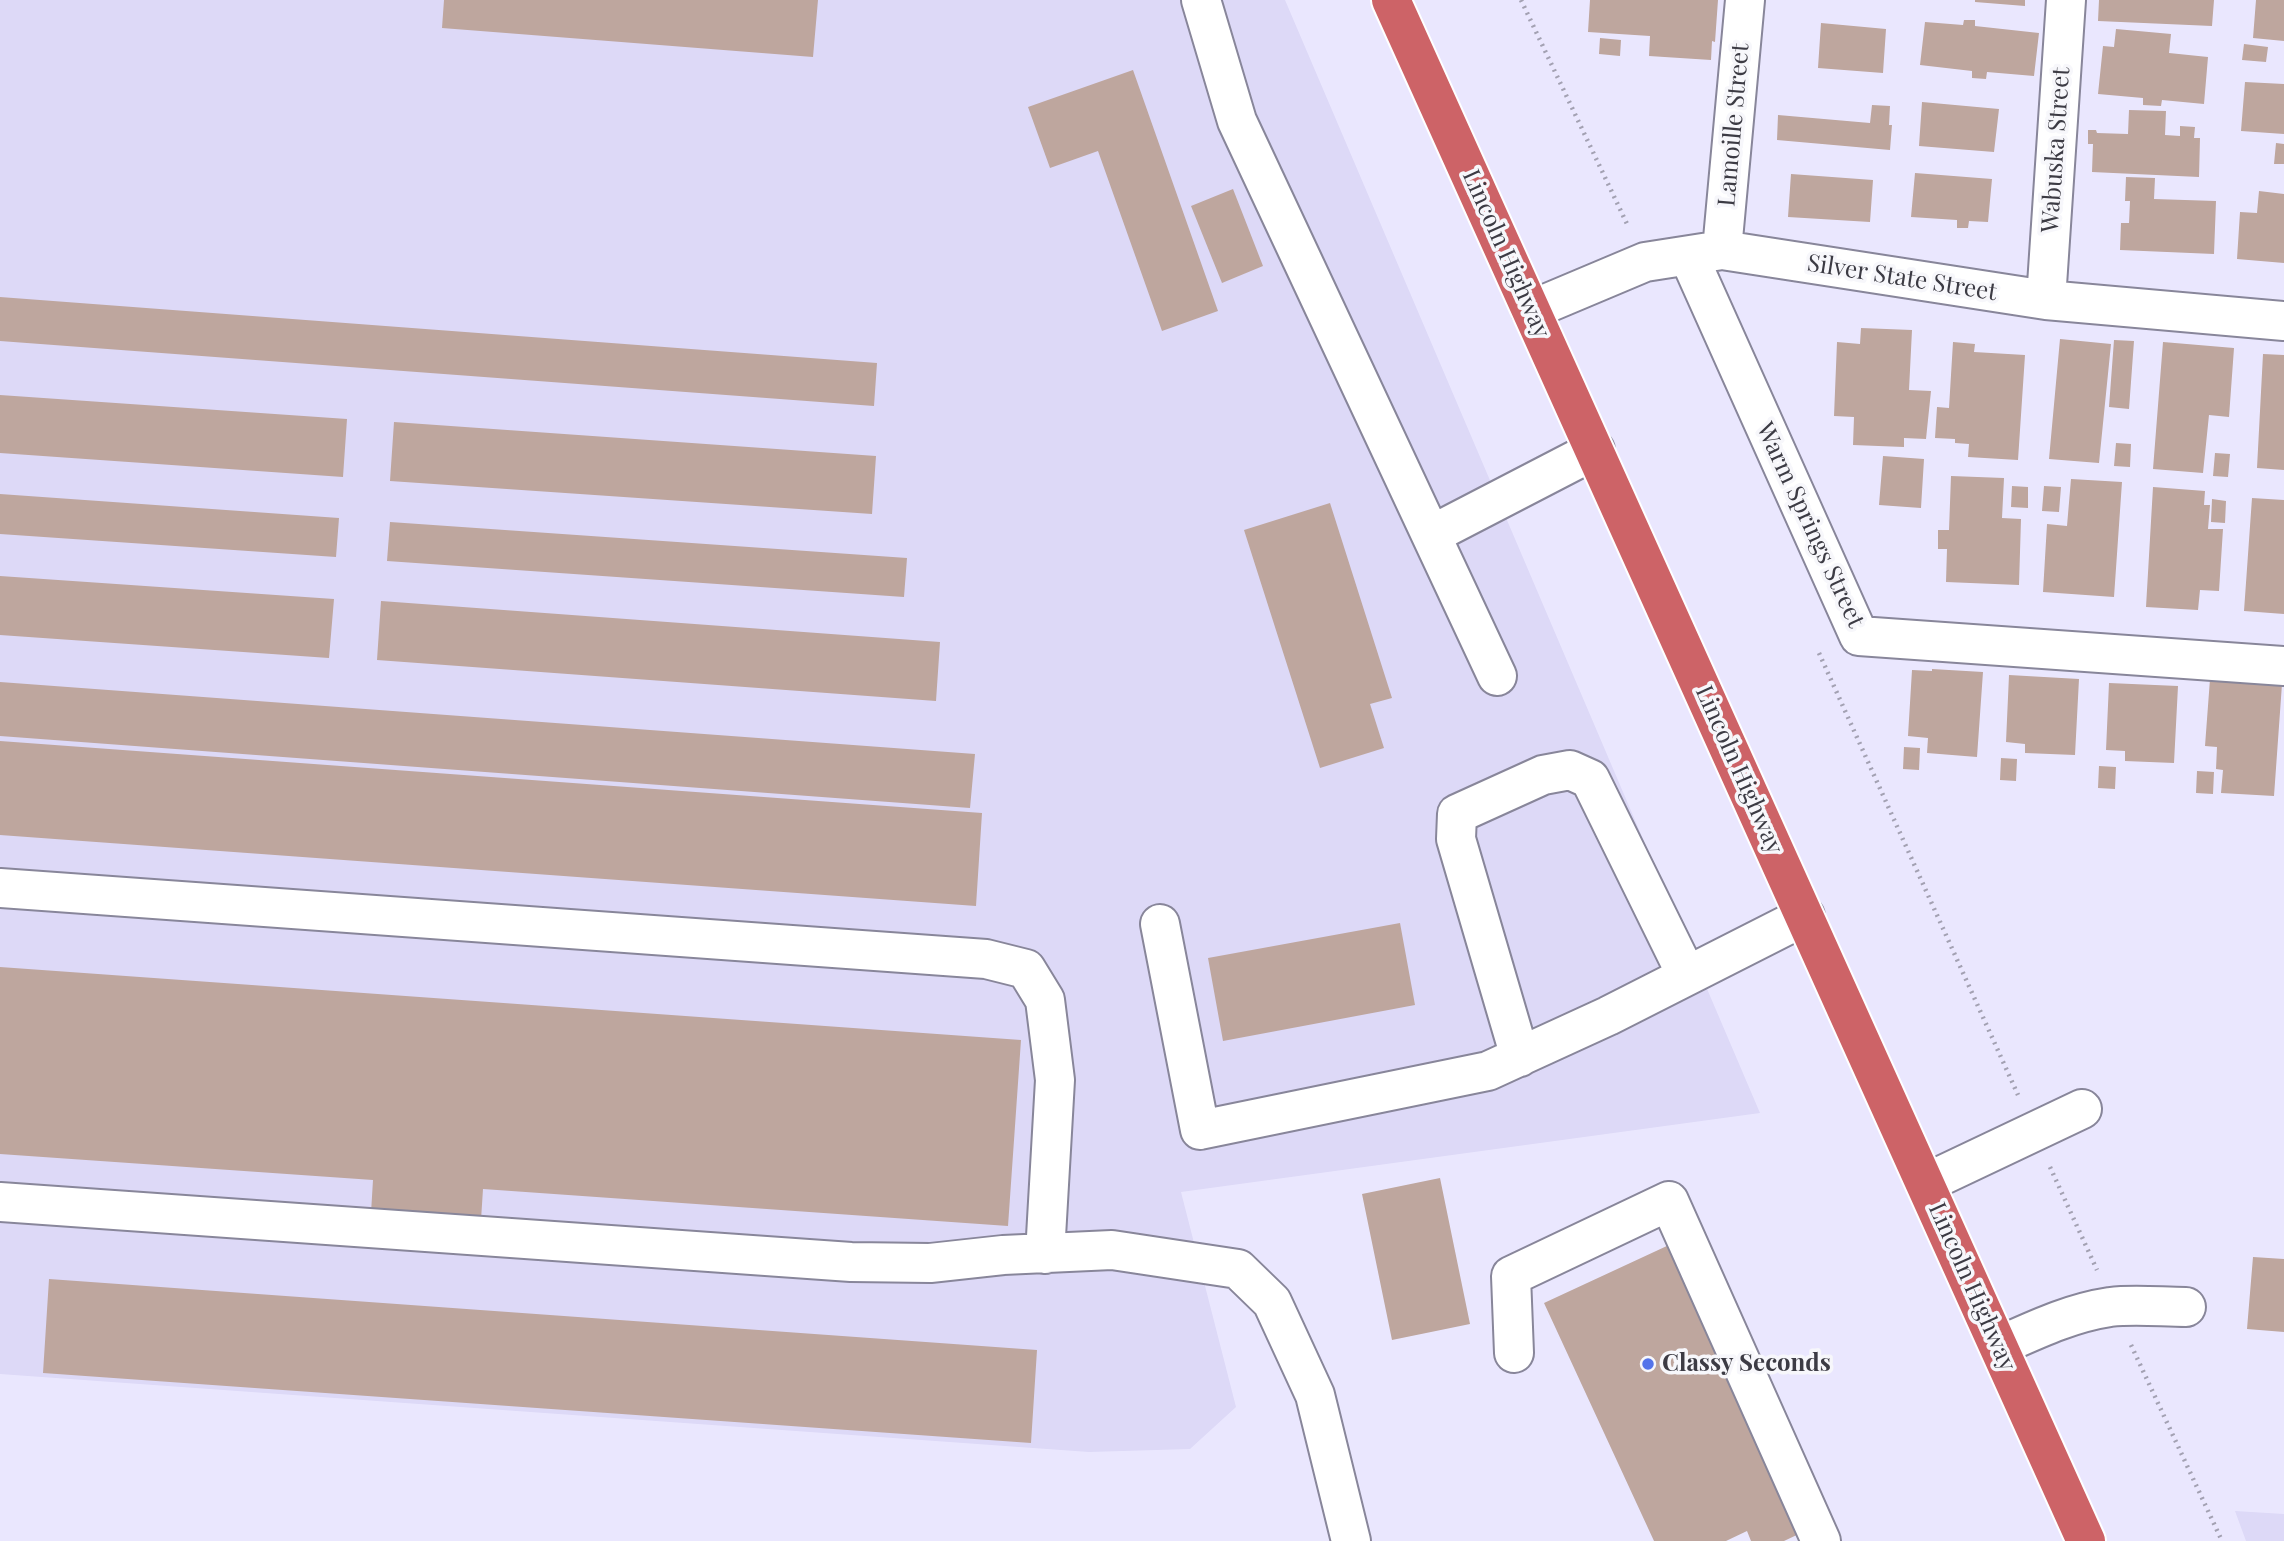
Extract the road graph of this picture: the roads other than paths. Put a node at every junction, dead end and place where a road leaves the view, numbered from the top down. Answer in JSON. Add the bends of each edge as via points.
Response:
{"nodes":[{"id":1,"x":1201,"y":0,"type":"edge"},
{"id":2,"x":1391,"y":0,"type":"edge"},
{"id":3,"x":1745,"y":0,"type":"edge"},
{"id":4,"x":2066,"y":0,"type":"edge"},
{"id":5,"x":1705,"y":253,"type":"junction"},
{"id":6,"x":2046,"y":300,"type":"junction"},
{"id":7,"x":1531,"y":310,"type":"junction"},
{"id":8,"x":2284,"y":321,"type":"edge"},
{"id":9,"x":1595,"y":450,"type":"junction"},
{"id":10,"x":1431,"y":535,"type":"junction"},
{"id":11,"x":2284,"y":666,"type":"edge"},
{"id":12,"x":1497,"y":676,"type":"dead end"},
{"id":13,"x":0,"y":888,"type":"edge"},
{"id":14,"x":1805,"y":916,"type":"junction"},
{"id":15,"x":1160,"y":924,"type":"dead end"},
{"id":16,"x":1687,"y":976,"type":"junction"},
{"id":17,"x":1520,"y":1057,"type":"junction"},
{"id":18,"x":2082,"y":1109,"type":"dead end"},
{"id":19,"x":1926,"y":1184,"type":"junction"},
{"id":20,"x":0,"y":1202,"type":"edge"},
{"id":21,"x":1045,"y":1254,"type":"junction"},
{"id":22,"x":2186,"y":1307,"type":"dead end"},
{"id":23,"x":1999,"y":1346,"type":"junction"},
{"id":24,"x":1514,"y":1353,"type":"dead end"},
{"id":25,"x":1352,"y":1541,"type":"edge"},
{"id":26,"x":1821,"y":1541,"type":"edge"},
{"id":27,"x":2087,"y":1541,"type":"edge"}],
"edges":[{"from":1,"to":10,"type":"street","via":[[1237,121]]},
{"from":2,"to":7,"type":"highway","name":"Lincoln Highway"},
{"from":3,"to":5,"type":"street","name":"Lamoille Street"},
{"from":4,"to":6,"type":"street","name":"Wabuska Street"},
{"from":5,"to":6,"type":"street","name":"Silver State Street"},
{"from":5,"to":7,"type":"street","name":"Silver State Street","via":[[1645,262]]},
{"from":5,"to":11,"type":"street","name":"Warm Springs Street","via":[[1859,636]]},
{"from":6,"to":8,"type":"street","name":"Silver State Street"},
{"from":7,"to":9,"type":"highway","name":"Lincoln Highway"},
{"from":9,"to":10,"type":"street"},
{"from":9,"to":14,"type":"highway","name":"Lincoln Highway"},
{"from":10,"to":12,"type":"street"},
{"from":13,"to":21,"type":"street","via":[[986,959],[1026,969],[1045,1000],[1055,1080]]},
{"from":14,"to":16,"type":"street"},
{"from":14,"to":19,"type":"highway","name":"Lincoln Highway"},
{"from":15,"to":17,"type":"street","via":[[1200,1130],[1488,1072]]},
{"from":16,"to":17,"type":"street"},
{"from":16,"to":17,"type":"street","via":[[1590,779],[1570,769],[1544,775],[1457,814],[1456,839]]},
{"from":18,"to":19,"type":"street"},
{"from":19,"to":23,"type":"highway","name":"Lincoln Highway"},
{"from":20,"to":21,"type":"street","via":[[851,1262],[930,1263]]},
{"from":21,"to":25,"type":"street","via":[[1112,1250],[1238,1269],[1272,1301],[1315,1395]]},
{"from":22,"to":23,"type":"street","via":[[2113,1307],[2059,1319]]},
{"from":23,"to":27,"type":"highway","name":"Lincoln Highway"},
{"from":24,"to":26,"type":"street","via":[[1511,1276],[1670,1201]]}]}
